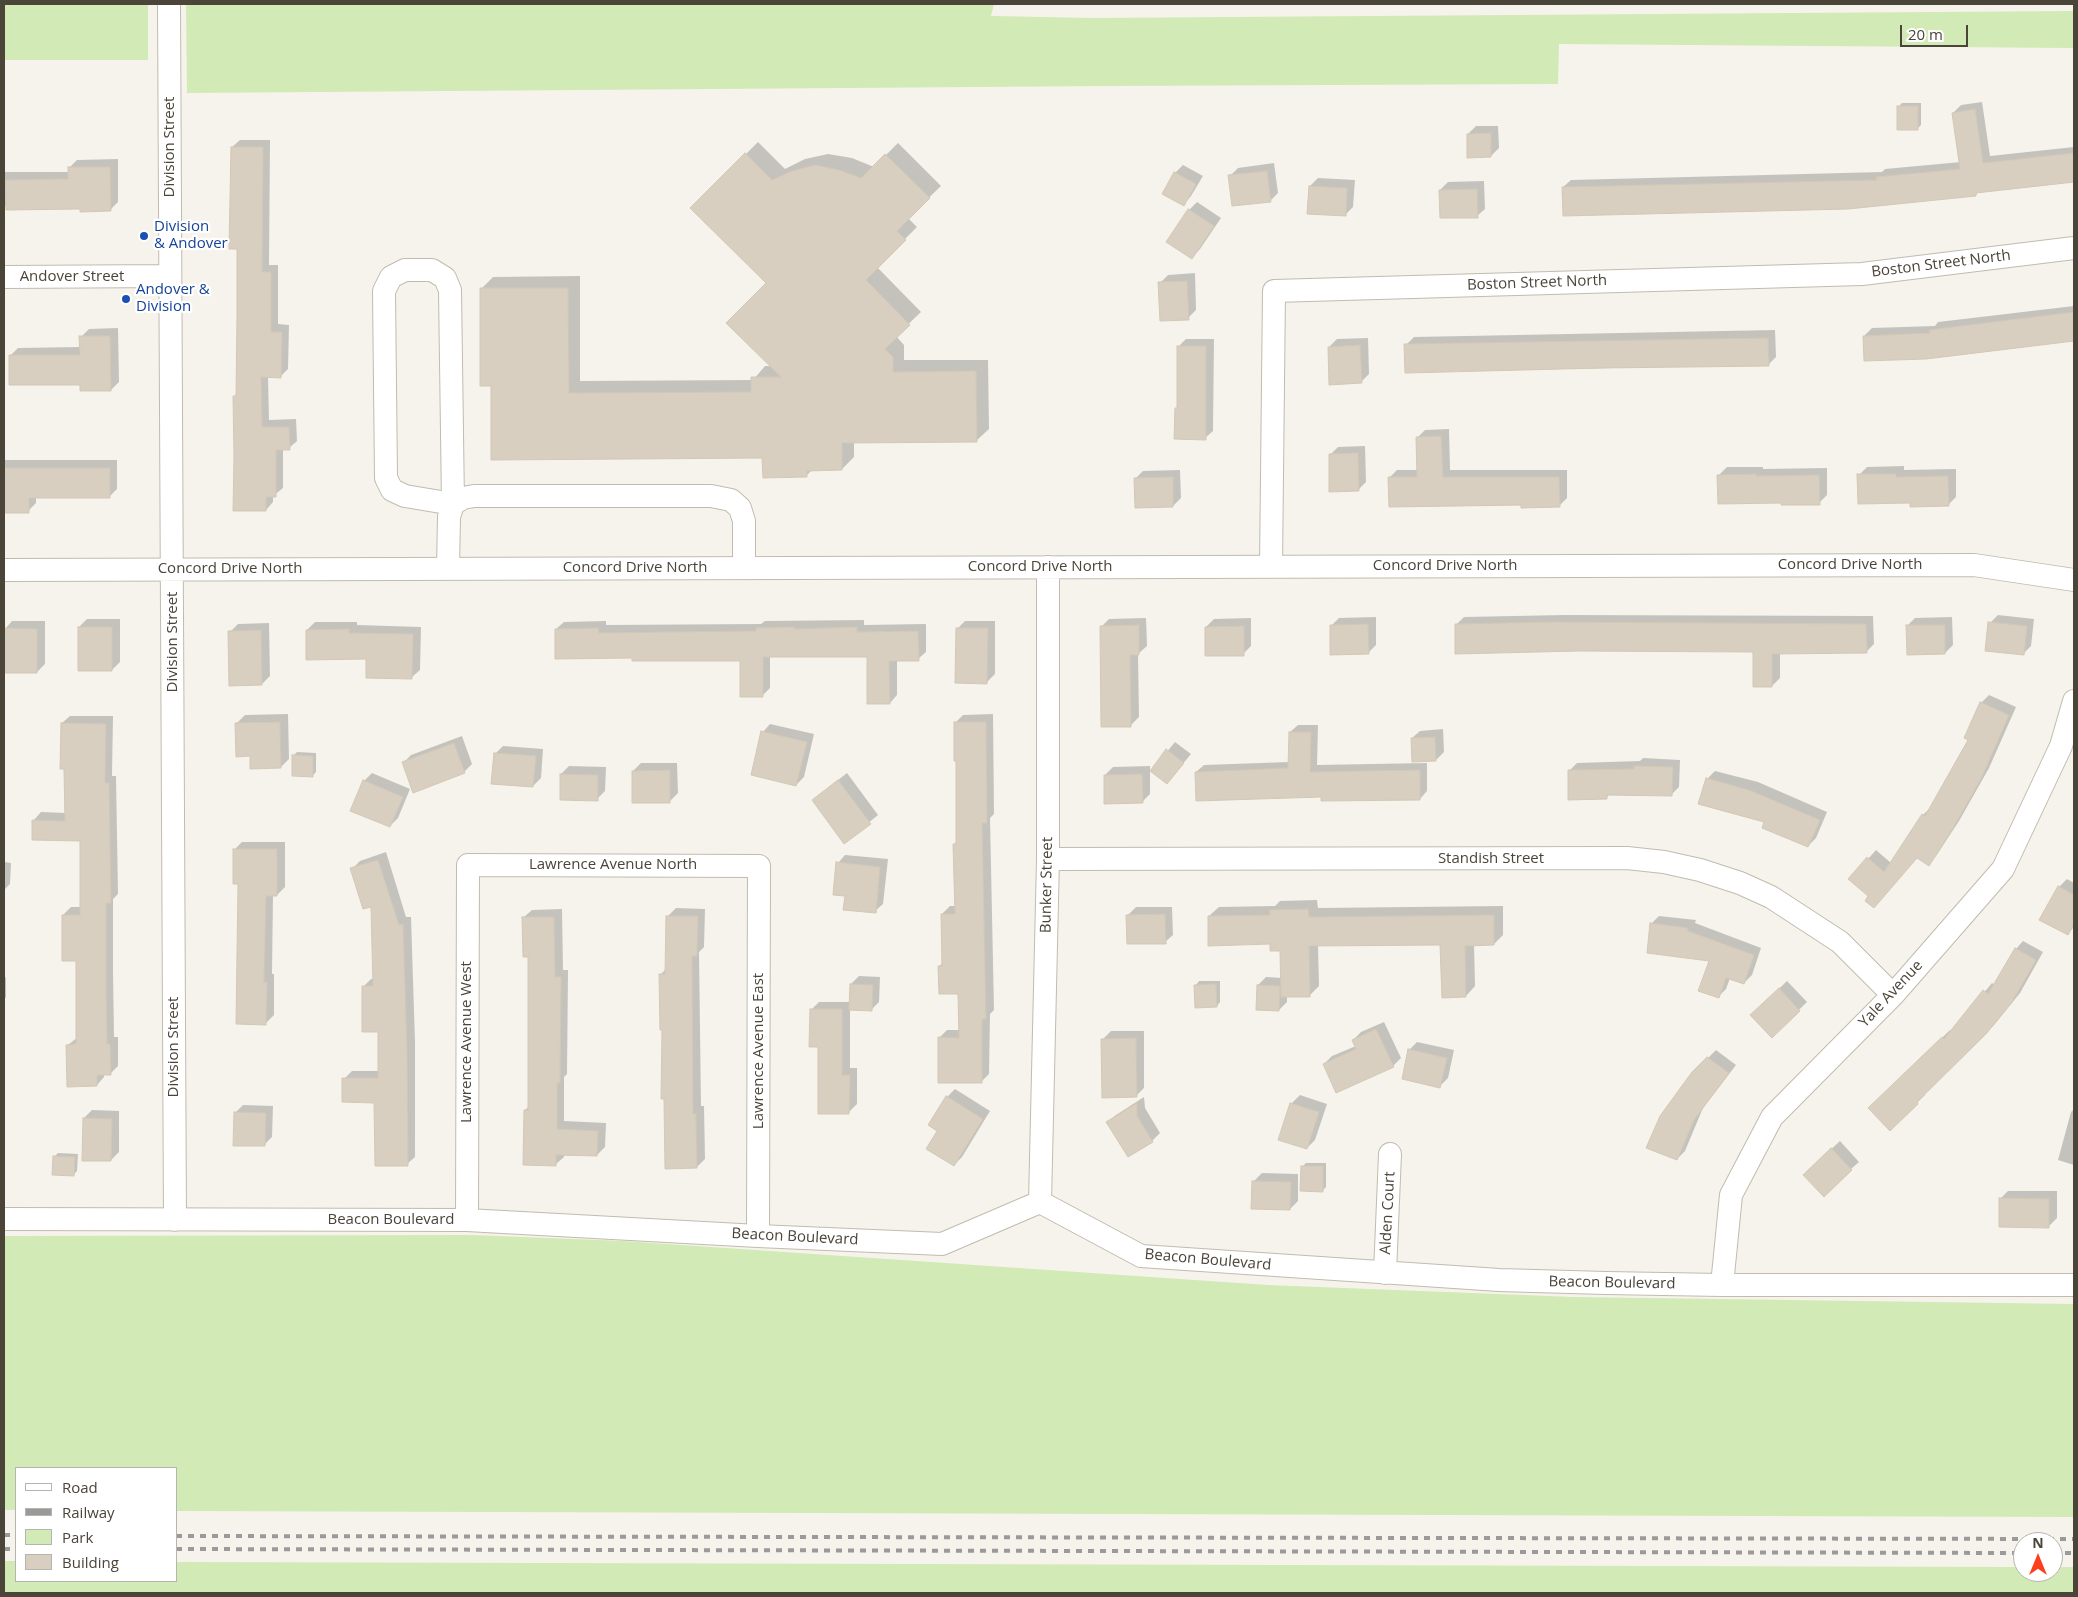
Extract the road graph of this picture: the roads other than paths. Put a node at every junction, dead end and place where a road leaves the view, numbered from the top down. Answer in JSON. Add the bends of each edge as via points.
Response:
{"nodes":[{"id":1,"x":169,"y":4,"type":"edge"},
{"id":2,"x":2074,"y":248,"type":"edge"},
{"id":3,"x":170,"y":276,"type":"junction"},
{"id":4,"x":4,"y":277,"type":"edge"},
{"id":5,"x":453,"y":504,"type":"junction"},
{"id":6,"x":1048,"y":567,"type":"junction"},
{"id":7,"x":1271,"y":567,"type":"junction"},
{"id":8,"x":448,"y":568,"type":"junction"},
{"id":9,"x":744,"y":568,"type":"junction"},
{"id":10,"x":173,"y":569,"type":"junction"},
{"id":11,"x":4,"y":570,"type":"edge"},
{"id":12,"x":2074,"y":580,"type":"edge"},
{"id":13,"x":2074,"y":701,"type":"edge"},
{"id":14,"x":1048,"y":859,"type":"junction"},
{"id":15,"x":468,"y":865,"type":"joint"},
{"id":16,"x":759,"y":866,"type":"joint"},
{"id":17,"x":1892,"y":995,"type":"junction"},
{"id":18,"x":1390,"y":1154,"type":"dead end"},
{"id":19,"x":1040,"y":1202,"type":"junction"},
{"id":20,"x":4,"y":1220,"type":"edge"},
{"id":21,"x":175,"y":1220,"type":"junction"},
{"id":22,"x":467,"y":1220,"type":"junction"},
{"id":23,"x":758,"y":1236,"type":"junction"},
{"id":24,"x":1385,"y":1273,"type":"junction"},
{"id":25,"x":1722,"y":1285,"type":"junction"},
{"id":26,"x":2074,"y":1285,"type":"edge"}],
"edges":[{"from":1,"to":3,"type":"street","name":"Division Street"},
{"from":2,"to":7,"type":"street","name":"Boston Street North","via":[[1862,274],[1274,291]]},
{"from":3,"to":4,"type":"street","name":"Andover Street"},
{"from":3,"to":10,"type":"street","name":"Division Street"},
{"from":5,"to":5,"type":"street","via":[[450,290],[446,278],[432,270],[405,270],[391,277],[384,291],[386,478],[392,490],[405,496]]},
{"from":5,"to":8,"type":"street","via":[[449,517]]},
{"from":5,"to":9,"type":"street","via":[[474,496],[711,496],[731,500],[740,508],[744,521]]},
{"from":6,"to":7,"type":"street","name":"Concord Drive North"},
{"from":6,"to":9,"type":"street","name":"Concord Drive North"},
{"from":6,"to":14,"type":"street","name":"Bunker Street"},
{"from":7,"to":12,"type":"street","name":"Concord Drive North","via":[[1974,565]]},
{"from":8,"to":9,"type":"street","name":"Concord Drive North"},
{"from":8,"to":10,"type":"street","name":"Concord Drive North"},
{"from":10,"to":11,"type":"street","name":"Concord Drive North"},
{"from":10,"to":21,"type":"street","name":"Division Street"},
{"from":13,"to":17,"type":"street","name":"Yale Avenue","via":[[2061,746],[2004,869]]},
{"from":14,"to":17,"type":"street","name":"Standish Street","via":[[1626,858],[1664,862],[1700,870],[1771,896],[1840,942]]},
{"from":14,"to":19,"type":"street","name":"Bunker Street"},
{"from":15,"to":16,"type":"street","name":"Lawrence Avenue North"},
{"from":15,"to":22,"type":"street","name":"Lawrence Avenue West"},
{"from":16,"to":23,"type":"street","name":"Lawrence Avenue East"},
{"from":17,"to":25,"type":"street","name":"Yale Avenue","via":[[1772,1117],[1731,1195]]},
{"from":18,"to":24,"type":"street","name":"Alden Court"},
{"from":19,"to":23,"type":"street","name":"Beacon Boulevard","via":[[942,1244]]},
{"from":19,"to":24,"type":"street","name":"Beacon Boulevard","via":[[1141,1256]]},
{"from":20,"to":21,"type":"street","name":"Beacon Boulevard"},
{"from":21,"to":22,"type":"street","name":"Beacon Boulevard"},
{"from":22,"to":23,"type":"street","name":"Beacon Boulevard"},
{"from":24,"to":25,"type":"street","name":"Beacon Boulevard","via":[[1499,1280]]},
{"from":25,"to":26,"type":"street","name":"Beacon Boulevard"}]}
